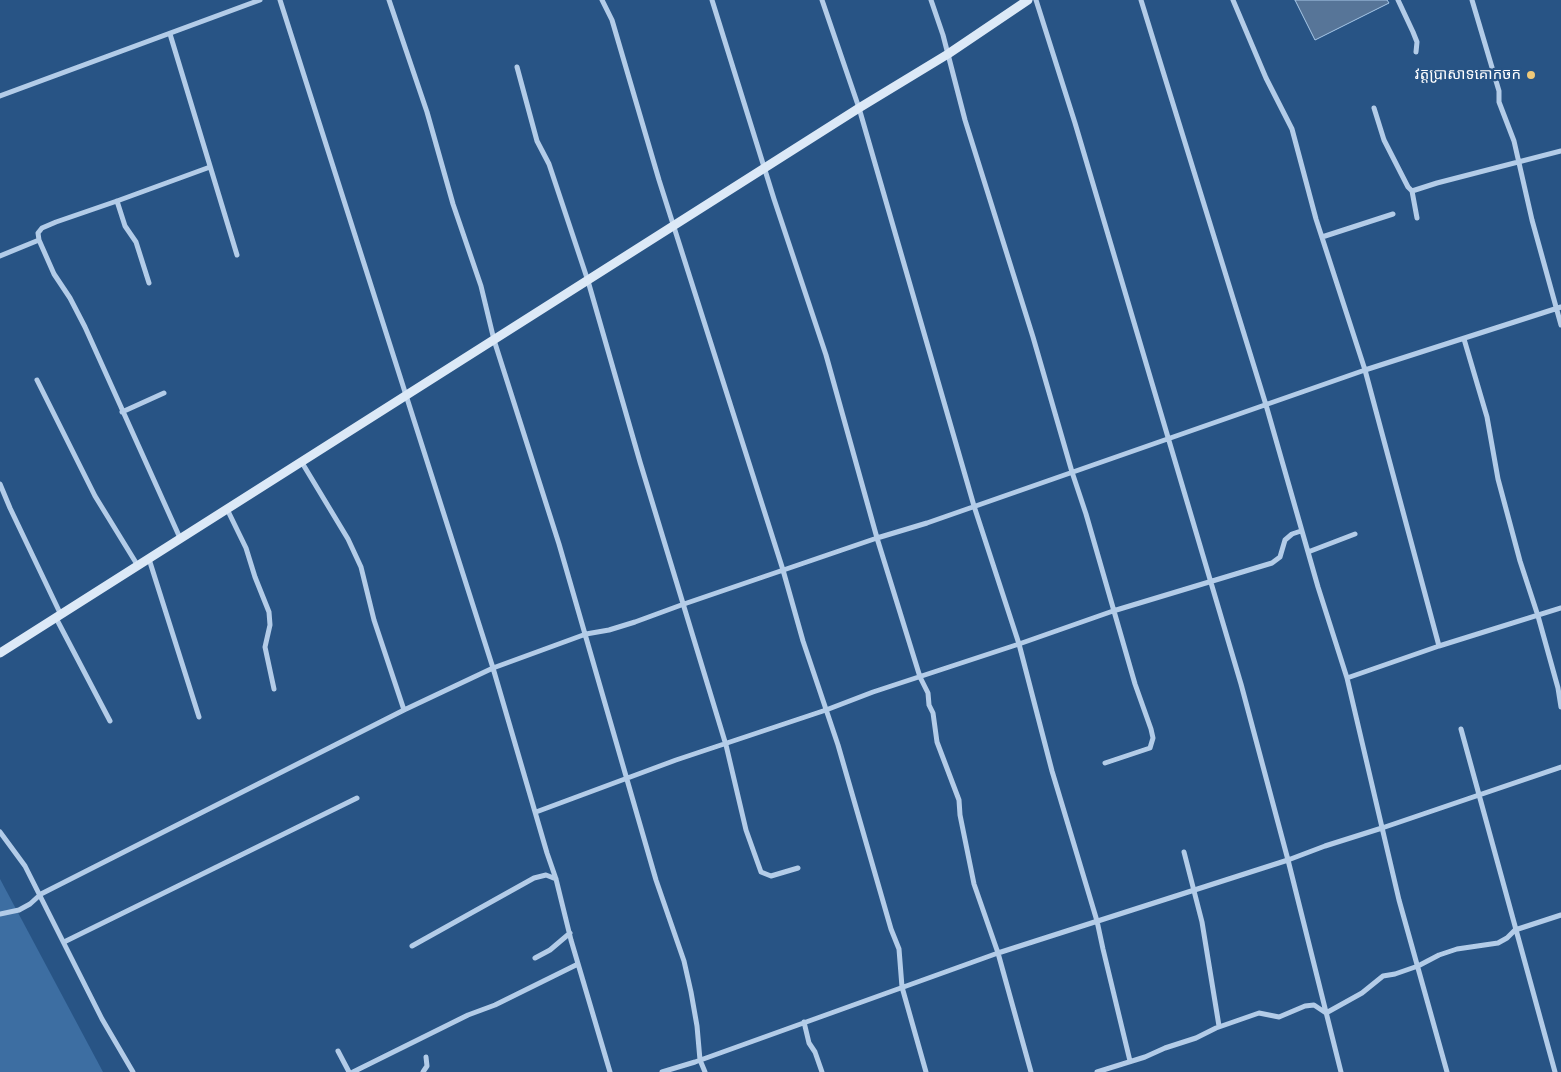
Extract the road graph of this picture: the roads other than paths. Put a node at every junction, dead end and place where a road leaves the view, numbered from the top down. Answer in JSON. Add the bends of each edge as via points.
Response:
{"nodes":[{"id":1,"x":260,"y":0,"type":"edge"},
{"id":2,"x":280,"y":0,"type":"edge"},
{"id":3,"x":389,"y":0,"type":"edge"},
{"id":4,"x":602,"y":0,"type":"edge"},
{"id":5,"x":712,"y":0,"type":"edge"},
{"id":6,"x":822,"y":0,"type":"edge"},
{"id":7,"x":931,"y":0,"type":"edge"},
{"id":8,"x":1028,"y":0,"type":"edge"},
{"id":9,"x":1036,"y":0,"type":"edge"},
{"id":10,"x":1141,"y":0,"type":"edge"},
{"id":11,"x":1233,"y":0,"type":"edge"},
{"id":12,"x":1398,"y":0,"type":"edge"},
{"id":13,"x":1472,"y":0,"type":"edge"},
{"id":14,"x":170,"y":34,"type":"junction"},
{"id":15,"x":1416,"y":52,"type":"dead end"},
{"id":16,"x":948,"y":54,"type":"junction"},
{"id":17,"x":517,"y":67,"type":"dead end"},
{"id":18,"x":0,"y":96,"type":"edge"},
{"id":19,"x":859,"y":108,"type":"junction"},
{"id":20,"x":1374,"y":108,"type":"dead end"},
{"id":21,"x":1561,"y":151,"type":"edge"},
{"id":22,"x":1519,"y":162,"type":"junction"},
{"id":23,"x":210,"y":167,"type":"junction"},
{"id":24,"x":764,"y":168,"type":"junction"},
{"id":25,"x":1412,"y":191,"type":"junction"},
{"id":26,"x":117,"y":201,"type":"junction"},
{"id":27,"x":1393,"y":214,"type":"dead end"},
{"id":28,"x":1417,"y":218,"type":"dead end"},
{"id":29,"x":674,"y":227,"type":"junction"},
{"id":30,"x":1322,"y":237,"type":"junction"},
{"id":31,"x":39,"y":240,"type":"junction"},
{"id":32,"x":237,"y":255,"type":"dead end"},
{"id":33,"x":0,"y":256,"type":"edge"},
{"id":34,"x":588,"y":281,"type":"junction"},
{"id":35,"x":149,"y":283,"type":"dead end"},
{"id":36,"x":1559,"y":308,"type":"edge"},
{"id":37,"x":1561,"y":325,"type":"edge"},
{"id":38,"x":1464,"y":338,"type":"junction"},
{"id":39,"x":494,"y":340,"type":"junction"},
{"id":40,"x":1365,"y":370,"type":"junction"},
{"id":41,"x":37,"y":380,"type":"dead end"},
{"id":42,"x":164,"y":393,"type":"dead end"},
{"id":43,"x":405,"y":396,"type":"junction"},
{"id":44,"x":1266,"y":405,"type":"junction"},
{"id":45,"x":122,"y":412,"type":"junction"},
{"id":46,"x":1169,"y":439,"type":"junction"},
{"id":47,"x":301,"y":461,"type":"junction"},
{"id":48,"x":1072,"y":472,"type":"junction"},
{"id":49,"x":0,"y":484,"type":"edge"},
{"id":50,"x":974,"y":506,"type":"junction"},
{"id":51,"x":226,"y":509,"type":"junction"},
{"id":52,"x":1301,"y":531,"type":"junction"},
{"id":53,"x":1355,"y":534,"type":"dead end"},
{"id":54,"x":180,"y":538,"type":"junction"},
{"id":55,"x":878,"y":538,"type":"junction"},
{"id":56,"x":1308,"y":552,"type":"junction"},
{"id":57,"x":149,"y":559,"type":"junction"},
{"id":58,"x":138,"y":566,"type":"junction"},
{"id":59,"x":783,"y":570,"type":"junction"},
{"id":60,"x":1212,"y":581,"type":"junction"},
{"id":61,"x":684,"y":604,"type":"junction"},
{"id":62,"x":1561,"y":608,"type":"edge"},
{"id":63,"x":1113,"y":611,"type":"junction"},
{"id":64,"x":59,"y":616,"type":"junction"},
{"id":65,"x":1538,"y":616,"type":"junction"},
{"id":66,"x":586,"y":634,"type":"junction"},
{"id":67,"x":1019,"y":644,"type":"junction"},
{"id":68,"x":1439,"y":646,"type":"junction"},
{"id":69,"x":1,"y":651,"type":"edge"},
{"id":70,"x":493,"y":668,"type":"junction"},
{"id":71,"x":920,"y":677,"type":"junction"},
{"id":72,"x":1347,"y":678,"type":"junction"},
{"id":73,"x":274,"y":689,"type":"dead end"},
{"id":74,"x":1561,"y":707,"type":"edge"},
{"id":75,"x":404,"y":710,"type":"junction"},
{"id":76,"x":826,"y":710,"type":"junction"},
{"id":77,"x":199,"y":718,"type":"dead end"},
{"id":78,"x":110,"y":721,"type":"dead end"},
{"id":79,"x":1462,"y":729,"type":"dead end"},
{"id":80,"x":726,"y":745,"type":"junction"},
{"id":81,"x":1106,"y":763,"type":"dead end"},
{"id":82,"x":1561,"y":767,"type":"edge"},
{"id":83,"x":627,"y":780,"type":"junction"},
{"id":84,"x":1478,"y":794,"type":"junction"},
{"id":85,"x":357,"y":798,"type":"dead end"},
{"id":86,"x":536,"y":812,"type":"junction"},
{"id":87,"x":1382,"y":828,"type":"junction"},
{"id":88,"x":0,"y":832,"type":"edge"},
{"id":89,"x":1184,"y":852,"type":"dead end"},
{"id":90,"x":1288,"y":860,"type":"junction"},
{"id":91,"x":798,"y":868,"type":"dead end"},
{"id":92,"x":556,"y":879,"type":"junction"},
{"id":93,"x":1195,"y":890,"type":"junction"},
{"id":94,"x":41,"y":894,"type":"junction"},
{"id":95,"x":0,"y":914,"type":"edge"},
{"id":96,"x":1561,"y":915,"type":"edge"},
{"id":97,"x":1098,"y":921,"type":"junction"},
{"id":98,"x":1515,"y":930,"type":"junction"},
{"id":99,"x":570,"y":933,"type":"junction"},
{"id":100,"x":64,"y":942,"type":"junction"},
{"id":101,"x":412,"y":946,"type":"dead end"},
{"id":102,"x":998,"y":953,"type":"junction"},
{"id":103,"x":535,"y":958,"type":"dead end"},
{"id":104,"x":578,"y":964,"type":"junction"},
{"id":105,"x":1418,"y":966,"type":"junction"},
{"id":106,"x":902,"y":987,"type":"junction"},
{"id":107,"x":1326,"y":1013,"type":"junction"},
{"id":108,"x":804,"y":1022,"type":"junction"},
{"id":109,"x":1219,"y":1026,"type":"junction"},
{"id":110,"x":338,"y":1051,"type":"dead end"},
{"id":111,"x":426,"y":1057,"type":"dead end"},
{"id":112,"x":700,"y":1060,"type":"junction"},
{"id":113,"x":1130,"y":1061,"type":"junction"},
{"id":114,"x":134,"y":1072,"type":"edge"},
{"id":115,"x":348,"y":1072,"type":"edge"},
{"id":116,"x":353,"y":1072,"type":"edge"},
{"id":117,"x":423,"y":1072,"type":"edge"},
{"id":118,"x":610,"y":1072,"type":"edge"},
{"id":119,"x":662,"y":1072,"type":"edge"},
{"id":120,"x":705,"y":1072,"type":"edge"},
{"id":121,"x":822,"y":1072,"type":"edge"},
{"id":122,"x":926,"y":1072,"type":"edge"},
{"id":123,"x":1031,"y":1072,"type":"edge"},
{"id":124,"x":1097,"y":1072,"type":"edge"},
{"id":125,"x":1341,"y":1072,"type":"edge"},
{"id":126,"x":1447,"y":1072,"type":"edge"},
{"id":127,"x":1555,"y":1072,"type":"edge"}],
"edges":[{"from":1,"to":14,"type":"street"},
{"from":2,"to":43,"type":"street"},
{"from":3,"to":39,"type":"street","via":[[481,286]]},
{"from":4,"to":29,"type":"street","via":[[612,20]]},
{"from":5,"to":24,"type":"street"},
{"from":6,"to":19,"type":"street"},
{"from":7,"to":16,"type":"street"},
{"from":8,"to":16,"type":"street"},
{"from":9,"to":46,"type":"street"},
{"from":10,"to":44,"type":"street"},
{"from":11,"to":30,"type":"street","via":[[1292,129]]},
{"from":12,"to":15,"type":"street","via":[[1417,42]]},
{"from":13,"to":22,"type":"street"},
{"from":14,"to":18,"type":"street"},
{"from":14,"to":23,"type":"street"},
{"from":16,"to":19,"type":"street"},
{"from":16,"to":48,"type":"street"},
{"from":17,"to":34,"type":"street","via":[[537,141],[549,164]]},
{"from":19,"to":24,"type":"street"},
{"from":19,"to":50,"type":"street"},
{"from":20,"to":25,"type":"street","via":[[1384,140]]},
{"from":21,"to":22,"type":"street"},
{"from":22,"to":25,"type":"street"},
{"from":22,"to":36,"type":"street","via":[[1532,220]]},
{"from":23,"to":26,"type":"street"},
{"from":23,"to":32,"type":"street"},
{"from":24,"to":29,"type":"street"},
{"from":24,"to":55,"type":"street","via":[[826,355]]},
{"from":25,"to":28,"type":"street"},
{"from":26,"to":31,"type":"street","via":[[42,228],[38,233]]},
{"from":26,"to":35,"type":"street","via":[[125,226],[136,242]]},
{"from":27,"to":30,"type":"street"},
{"from":29,"to":34,"type":"street"},
{"from":29,"to":59,"type":"street"},
{"from":30,"to":40,"type":"street"},
{"from":31,"to":33,"type":"street"},
{"from":31,"to":45,"type":"street","via":[[54,274],[85,327]]},
{"from":34,"to":39,"type":"street"},
{"from":34,"to":61,"type":"street"},
{"from":36,"to":37,"type":"street"},
{"from":36,"to":38,"type":"street"},
{"from":38,"to":40,"type":"street"},
{"from":38,"to":65,"type":"street","via":[[1487,417],[1498,478],[1520,561]]},
{"from":39,"to":43,"type":"street"},
{"from":39,"to":66,"type":"street"},
{"from":40,"to":44,"type":"street"},
{"from":40,"to":68,"type":"street"},
{"from":41,"to":58,"type":"street","via":[[95,496]]},
{"from":42,"to":45,"type":"street"},
{"from":43,"to":47,"type":"street"},
{"from":43,"to":70,"type":"street"},
{"from":44,"to":46,"type":"street"},
{"from":44,"to":52,"type":"street"},
{"from":45,"to":54,"type":"street"},
{"from":46,"to":48,"type":"street"},
{"from":46,"to":60,"type":"street"},
{"from":47,"to":51,"type":"street"},
{"from":47,"to":75,"type":"street","via":[[361,567],[374,620]]},
{"from":48,"to":50,"type":"street"},
{"from":48,"to":63,"type":"street"},
{"from":49,"to":64,"type":"street"},
{"from":50,"to":55,"type":"street"},
{"from":50,"to":67,"type":"street"},
{"from":51,"to":54,"type":"street"},
{"from":51,"to":73,"type":"street","via":[[246,548],[269,612],[266,647]]},
{"from":52,"to":56,"type":"street"},
{"from":52,"to":60,"type":"street","via":[[1285,540],[1280,557],[1272,563]]},
{"from":53,"to":56,"type":"street"},
{"from":54,"to":57,"type":"street"},
{"from":55,"to":59,"type":"street"},
{"from":55,"to":71,"type":"street"},
{"from":56,"to":72,"type":"street"},
{"from":57,"to":58,"type":"street"},
{"from":57,"to":77,"type":"street"},
{"from":58,"to":64,"type":"street"},
{"from":59,"to":61,"type":"street"},
{"from":59,"to":76,"type":"street"},
{"from":60,"to":63,"type":"street"},
{"from":60,"to":90,"type":"street"},
{"from":61,"to":66,"type":"street","via":[[609,630]]},
{"from":61,"to":80,"type":"street"},
{"from":62,"to":65,"type":"street"},
{"from":63,"to":67,"type":"street"},
{"from":63,"to":81,"type":"street","via":[[1153,738],[1150,748]]},
{"from":64,"to":69,"type":"street"},
{"from":64,"to":78,"type":"street"},
{"from":65,"to":68,"type":"street"},
{"from":65,"to":74,"type":"street"},
{"from":66,"to":70,"type":"street"},
{"from":66,"to":83,"type":"street"},
{"from":67,"to":71,"type":"street"},
{"from":67,"to":97,"type":"street","via":[[1052,770]]},
{"from":68,"to":72,"type":"street"},
{"from":70,"to":75,"type":"street"},
{"from":70,"to":86,"type":"street"},
{"from":71,"to":76,"type":"street"},
{"from":71,"to":102,"type":"street","via":[[928,693],[937,742],[959,800],[974,884]]},
{"from":72,"to":87,"type":"street"},
{"from":75,"to":94,"type":"street"},
{"from":76,"to":80,"type":"street"},
{"from":76,"to":106,"type":"street","via":[[899,949]]},
{"from":79,"to":84,"type":"street"},
{"from":80,"to":83,"type":"street","via":[[676,760]]},
{"from":80,"to":91,"type":"street","via":[[746,830],[762,872],[770,876]]},
{"from":82,"to":84,"type":"street"},
{"from":83,"to":86,"type":"street"},
{"from":83,"to":112,"type":"street","via":[[684,961]]},
{"from":84,"to":87,"type":"street"},
{"from":84,"to":98,"type":"street"},
{"from":85,"to":100,"type":"street"},
{"from":86,"to":92,"type":"street"},
{"from":87,"to":90,"type":"street"},
{"from":87,"to":105,"type":"street"},
{"from":88,"to":94,"type":"street","via":[[26,866]]},
{"from":89,"to":93,"type":"street"},
{"from":90,"to":93,"type":"street"},
{"from":90,"to":107,"type":"street"},
{"from":92,"to":99,"type":"street"},
{"from":92,"to":101,"type":"street","via":[[546,875],[534,878]]},
{"from":93,"to":97,"type":"street"},
{"from":93,"to":109,"type":"street"},
{"from":94,"to":95,"type":"street","via":[[19,910]]},
{"from":94,"to":100,"type":"street"},
{"from":96,"to":98,"type":"street"},
{"from":97,"to":102,"type":"street"},
{"from":97,"to":113,"type":"street"},
{"from":98,"to":105,"type":"street","via":[[1498,943],[1457,949]]},
{"from":98,"to":127,"type":"street"},
{"from":99,"to":103,"type":"street"},
{"from":99,"to":104,"type":"street"},
{"from":100,"to":114,"type":"street","via":[[102,1018]]},
{"from":102,"to":106,"type":"street"},
{"from":102,"to":123,"type":"street"},
{"from":104,"to":116,"type":"street"},
{"from":104,"to":118,"type":"street"},
{"from":105,"to":107,"type":"street","via":[[1383,976],[1362,993]]},
{"from":105,"to":126,"type":"street"},
{"from":106,"to":108,"type":"street"},
{"from":106,"to":122,"type":"street"},
{"from":107,"to":109,"type":"street","via":[[1317,1006],[1310,1006],[1279,1017],[1259,1013]]},
{"from":107,"to":125,"type":"street"},
{"from":108,"to":112,"type":"street"},
{"from":108,"to":121,"type":"street"},
{"from":109,"to":113,"type":"street","via":[[1196,1038]]},
{"from":110,"to":115,"type":"street"},
{"from":111,"to":117,"type":"street","via":[[427,1066]]},
{"from":112,"to":119,"type":"street"},
{"from":112,"to":120,"type":"street"},
{"from":113,"to":124,"type":"street"}]}
